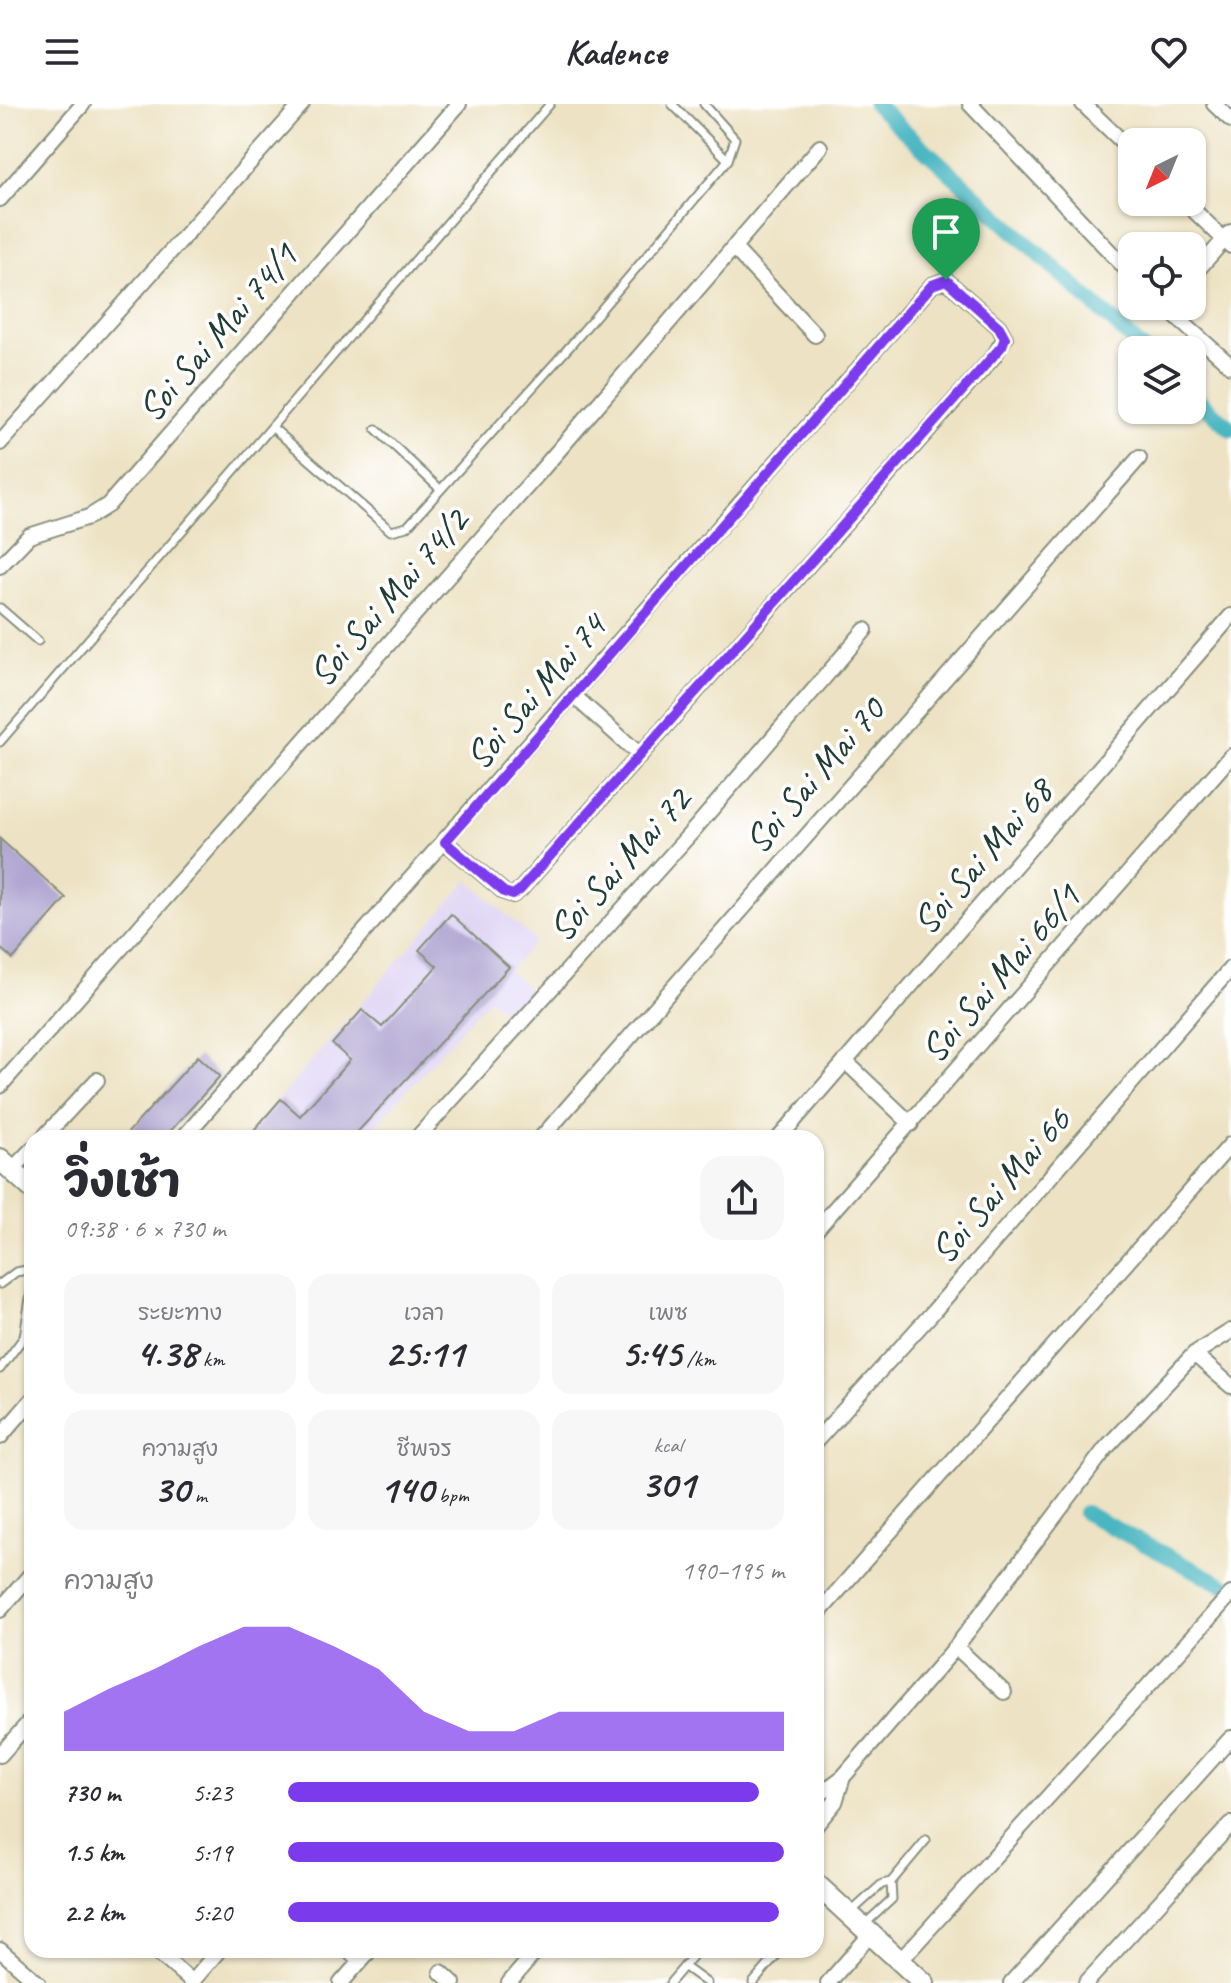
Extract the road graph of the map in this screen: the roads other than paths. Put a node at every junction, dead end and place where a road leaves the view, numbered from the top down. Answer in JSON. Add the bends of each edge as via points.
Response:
{"nodes":[{"id":1,"x":83,"y":104,"type":"edge"},
{"id":2,"x":302,"y":104,"type":"edge"},
{"id":3,"x":459,"y":104,"type":"edge"},
{"id":4,"x":550,"y":104,"type":"edge"},
{"id":5,"x":672,"y":104,"type":"edge"},
{"id":6,"x":704,"y":104,"type":"edge"},
{"id":7,"x":970,"y":104,"type":"edge"},
{"id":8,"x":1083,"y":104,"type":"edge"},
{"id":9,"x":1214,"y":104,"type":"edge"},
{"id":10,"x":1231,"y":120,"type":"edge"},
{"id":11,"x":1118,"y":138,"type":"edge"},
{"id":12,"x":820,"y":147,"type":"dead end"},
{"id":13,"x":728,"y":160,"type":"junction"},
{"id":14,"x":0,"y":199,"type":"edge"},
{"id":15,"x":1202,"y":216,"type":"edge"},
{"id":16,"x":1229,"y":239,"type":"edge"},
{"id":17,"x":733,"y":247,"type":"junction"},
{"id":18,"x":1118,"y":260,"type":"edge"},
{"id":19,"x":1206,"y":262,"type":"edge"},
{"id":20,"x":1180,"y":320,"type":"edge"},
{"id":21,"x":815,"y":335,"type":"dead end"},
{"id":22,"x":1231,"y":366,"type":"edge"},
{"id":23,"x":273,"y":428,"type":"junction"},
{"id":24,"x":376,"y":429,"type":"dead end"},
{"id":25,"x":0,"y":443,"type":"edge"},
{"id":26,"x":1139,"y":458,"type":"dead end"},
{"id":27,"x":440,"y":489,"type":"junction"},
{"id":28,"x":0,"y":566,"type":"edge"},
{"id":29,"x":0,"y":608,"type":"edge"},
{"id":30,"x":1231,"y":616,"type":"edge"},
{"id":31,"x":865,"y":630,"type":"dead end"},
{"id":32,"x":38,"y":641,"type":"dead end"},
{"id":33,"x":574,"y":696,"type":"junction"},
{"id":34,"x":0,"y":742,"type":"edge"},
{"id":35,"x":640,"y":755,"type":"junction"},
{"id":36,"x":1231,"y":756,"type":"edge"},
{"id":37,"x":445,"y":842,"type":"junction"},
{"id":38,"x":1231,"y":968,"type":"edge"},
{"id":39,"x":845,"y":1061,"type":"junction"},
{"id":40,"x":97,"y":1080,"type":"dead end"},
{"id":41,"x":0,"y":1086,"type":"edge"},
{"id":42,"x":911,"y":1124,"type":"junction"},
{"id":43,"x":50,"y":1130,"type":"edge"},
{"id":44,"x":190,"y":1130,"type":"edge"},
{"id":45,"x":424,"y":1130,"type":"edge"},
{"id":46,"x":548,"y":1130,"type":"edge"},
{"id":47,"x":786,"y":1130,"type":"edge"},
{"id":48,"x":1231,"y":1144,"type":"edge"},
{"id":49,"x":24,"y":1154,"type":"edge"},
{"id":50,"x":6,"y":1165,"type":"edge"},
{"id":51,"x":24,"y":1181,"type":"edge"},
{"id":52,"x":824,"y":1221,"type":"edge"},
{"id":53,"x":24,"y":1270,"type":"edge"},
{"id":54,"x":0,"y":1284,"type":"edge"},
{"id":55,"x":1231,"y":1331,"type":"edge"},
{"id":56,"x":24,"y":1337,"type":"edge"},
{"id":57,"x":1194,"y":1354,"type":"junction"},
{"id":58,"x":0,"y":1369,"type":"edge"},
{"id":59,"x":1231,"y":1386,"type":"edge"},
{"id":60,"x":24,"y":1409,"type":"edge"},
{"id":61,"x":824,"y":1432,"type":"edge"},
{"id":62,"x":0,"y":1437,"type":"edge"},
{"id":63,"x":24,"y":1582,"type":"edge"},
{"id":64,"x":1227,"y":1598,"type":"edge"},
{"id":65,"x":824,"y":1607,"type":"edge"},
{"id":66,"x":0,"y":1610,"type":"edge"},
{"id":67,"x":956,"y":1647,"type":"junction"},
{"id":68,"x":1004,"y":1692,"type":"dead end"},
{"id":69,"x":24,"y":1728,"type":"edge"},
{"id":70,"x":1231,"y":1738,"type":"edge"},
{"id":71,"x":0,"y":1755,"type":"edge"},
{"id":72,"x":843,"y":1777,"type":"junction"},
{"id":73,"x":824,"y":1791,"type":"edge"},
{"id":74,"x":824,"y":1815,"type":"edge"},
{"id":75,"x":1231,"y":1824,"type":"edge"},
{"id":76,"x":926,"y":1840,"type":"dead end"},
{"id":77,"x":891,"y":1882,"type":"junction"},
{"id":78,"x":824,"y":1891,"type":"edge"},
{"id":79,"x":861,"y":1925,"type":"junction"},
{"id":80,"x":0,"y":1950,"type":"edge"},
{"id":81,"x":164,"y":1958,"type":"edge"},
{"id":82,"x":212,"y":1958,"type":"edge"},
{"id":83,"x":363,"y":1958,"type":"edge"},
{"id":84,"x":530,"y":1958,"type":"edge"},
{"id":85,"x":692,"y":1958,"type":"edge"},
{"id":86,"x":775,"y":1958,"type":"edge"},
{"id":87,"x":900,"y":1961,"type":"junction"},
{"id":88,"x":685,"y":1967,"type":"junction"},
{"id":89,"x":441,"y":1972,"type":"dead end"},
{"id":90,"x":38,"y":1983,"type":"edge"},
{"id":91,"x":192,"y":1983,"type":"edge"},
{"id":92,"x":341,"y":1983,"type":"edge"},
{"id":93,"x":453,"y":1983,"type":"edge"},
{"id":94,"x":509,"y":1983,"type":"edge"},
{"id":95,"x":670,"y":1983,"type":"edge"},
{"id":96,"x":707,"y":1983,"type":"edge"},
{"id":97,"x":753,"y":1983,"type":"edge"},
{"id":98,"x":828,"y":1983,"type":"edge"},
{"id":99,"x":924,"y":1983,"type":"edge"},
{"id":100,"x":1011,"y":1983,"type":"edge"},
{"id":101,"x":1086,"y":1983,"type":"edge"}],
"edges":[{"from":1,"to":14,"type":"street"},
{"from":2,"to":25,"type":"street"},
{"from":3,"to":28,"type":"street","name":"Soi Sai Mai 74/1","via":[[108,505],[89,517],[29,536]]},
{"from":4,"to":23,"type":"lane"},
{"from":5,"to":13,"type":"lane"},
{"from":6,"to":13,"type":"lane","via":[[735,139]]},
{"from":7,"to":18,"type":"street"},
{"from":8,"to":11,"type":"street"},
{"from":9,"to":10,"type":"street"},
{"from":12,"to":17,"type":"street","name":"Soi Sai Mai 74/2"},
{"from":13,"to":27,"type":"lane"},
{"from":15,"to":16,"type":"street"},
{"from":16,"to":19,"type":"street"},
{"from":17,"to":21,"type":"street"},
{"from":17,"to":41,"type":"street","name":"Soi Sai Mai 74/2"},
{"from":20,"to":22,"type":"street"},
{"from":23,"to":27,"type":"lane","via":[[391,531],[407,527]]},
{"from":23,"to":34,"type":"lane"},
{"from":24,"to":27,"type":"lane"},
{"from":26,"to":46,"type":"street","name":"Soi Sai Mai 70"},
{"from":29,"to":32,"type":"lane"},
{"from":30,"to":39,"type":"street","name":"Soi Sai Mai 68"},
{"from":31,"to":45,"type":"street","name":"Soi Sai Mai 72"},
{"from":33,"to":35,"type":"street"},
{"from":33,"to":35,"type":"street","name":"Soi Sai Mai 74","via":[[932,285],[946,280],[951,284],[1004,332],[1002,346]]},
{"from":33,"to":37,"type":"street","name":"Soi Sai Mai 74"},
{"from":35,"to":37,"type":"street","via":[[513,895]]},
{"from":36,"to":42,"type":"street","name":"Soi Sai Mai 66/1"},
{"from":37,"to":44,"type":"street","name":"Soi Sai Mai 74"},
{"from":38,"to":61,"type":"street","name":"Soi Sai Mai 66"},
{"from":39,"to":42,"type":"street"},
{"from":39,"to":47,"type":"street","name":"Soi Sai Mai 68"},
{"from":40,"to":43,"type":"street"},
{"from":42,"to":52,"type":"street","name":"Soi Sai Mai 66/1"},
{"from":48,"to":65,"type":"street"},
{"from":49,"to":50,"type":"street"},
{"from":50,"to":51,"type":"main road"},
{"from":53,"to":54,"type":"lane"},
{"from":55,"to":57,"type":"street"},
{"from":56,"to":58,"type":"lane"},
{"from":57,"to":59,"type":"street"},
{"from":57,"to":67,"type":"street","via":[[1106,1448]]},
{"from":60,"to":62,"type":"street"},
{"from":63,"to":66,"type":"street"},
{"from":64,"to":87,"type":"street"},
{"from":67,"to":68,"type":"street"},
{"from":67,"to":72,"type":"street"},
{"from":69,"to":71,"type":"street"},
{"from":70,"to":100,"type":"street"},
{"from":72,"to":73,"type":"street"},
{"from":72,"to":74,"type":"street"},
{"from":75,"to":101,"type":"street"},
{"from":76,"to":77,"type":"lane"},
{"from":77,"to":79,"type":"lane","via":[[882,1884]]},
{"from":77,"to":79,"type":"lane","via":[[892,1899]]},
{"from":78,"to":79,"type":"main road"},
{"from":79,"to":87,"type":"main road"},
{"from":79,"to":98,"type":"street"},
{"from":80,"to":90,"type":"street"},
{"from":81,"to":91,"type":"street"},
{"from":82,"to":91,"type":"street"},
{"from":83,"to":92,"type":"street"},
{"from":84,"to":94,"type":"street"},
{"from":85,"to":88,"type":"lane"},
{"from":86,"to":97,"type":"lane"},
{"from":87,"to":99,"type":"main road"},
{"from":88,"to":95,"type":"lane"},
{"from":88,"to":96,"type":"lane"},
{"from":89,"to":93,"type":"street"}]}
